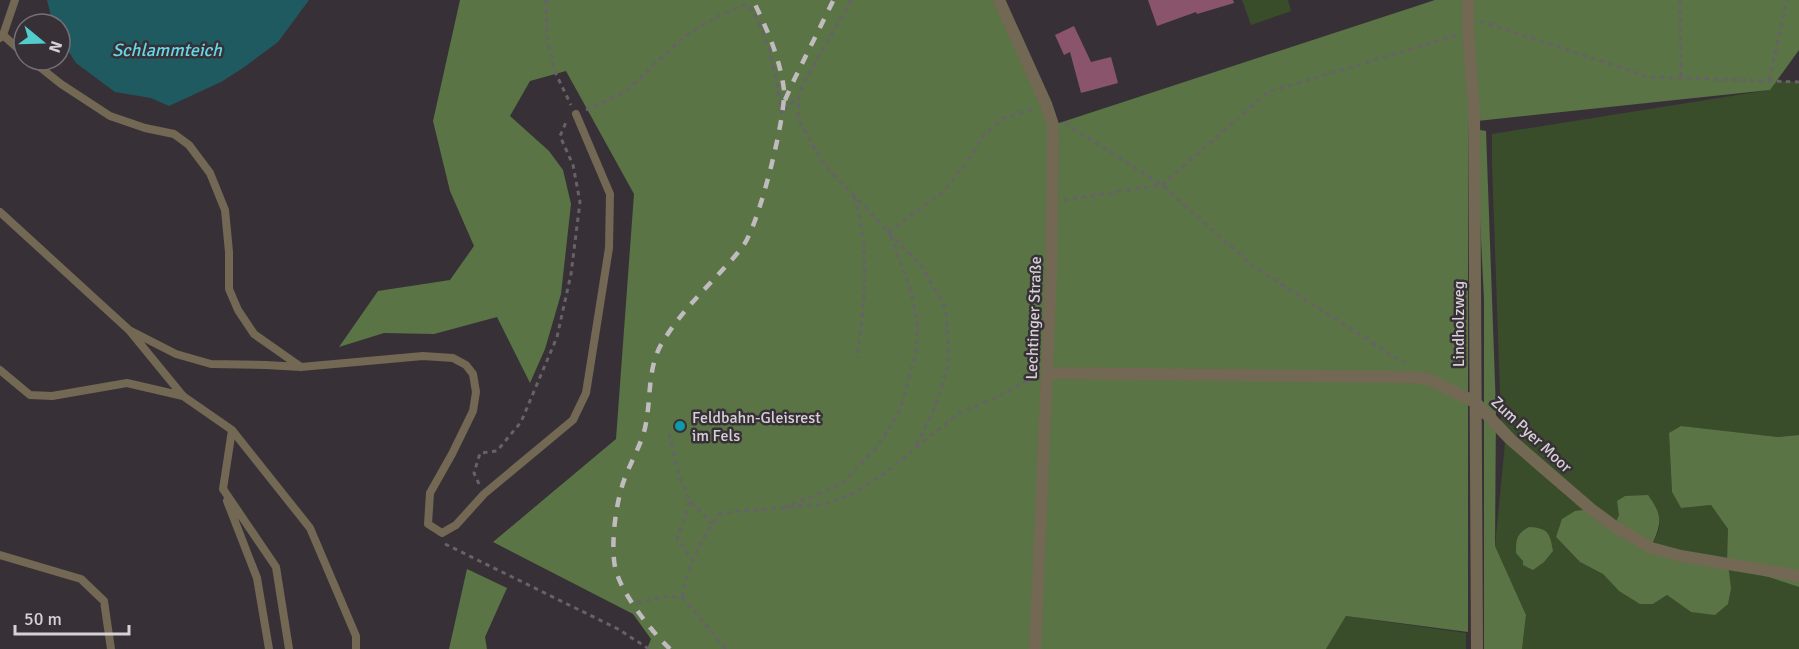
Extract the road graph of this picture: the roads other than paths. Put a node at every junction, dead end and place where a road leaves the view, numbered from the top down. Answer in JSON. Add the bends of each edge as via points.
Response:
{"nodes":[{"id":1,"x":15,"y":0,"type":"edge"},
{"id":2,"x":999,"y":0,"type":"edge"},
{"id":3,"x":1468,"y":0,"type":"edge"},
{"id":4,"x":1,"y":36,"type":"edge"},
{"id":5,"x":46,"y":72,"type":"edge"},
{"id":6,"x":576,"y":114,"type":"road end"},
{"id":7,"x":0,"y":212,"type":"edge"},
{"id":8,"x":129,"y":330,"type":"junction"},
{"id":9,"x":301,"y":367,"type":"junction"},
{"id":10,"x":0,"y":370,"type":"edge"},
{"id":11,"x":1048,"y":373,"type":"junction"},
{"id":12,"x":183,"y":396,"type":"junction"},
{"id":13,"x":1475,"y":402,"type":"junction"},
{"id":14,"x":232,"y":430,"type":"junction"},
{"id":15,"x":223,"y":489,"type":"junction"},
{"id":16,"x":0,"y":555,"type":"edge"},
{"id":17,"x":1799,"y":576,"type":"edge"},
{"id":18,"x":111,"y":649,"type":"edge"},
{"id":19,"x":269,"y":649,"type":"edge"},
{"id":20,"x":289,"y":649,"type":"edge"},
{"id":21,"x":356,"y":649,"type":"edge"},
{"id":22,"x":1035,"y":649,"type":"edge"},
{"id":23,"x":1477,"y":649,"type":"edge"}],
"edges":[{"from":1,"to":4,"type":"lane"},
{"from":2,"to":11,"type":"street","name":"Lechtinger Straße","via":[[1053,125]]},
{"from":3,"to":13,"type":"street","name":"Lindholzweg","via":[[1474,110]]},
{"from":5,"to":9,"type":"lane","via":[[110,116],[174,134],[189,145],[210,173],[225,210],[229,289],[238,310],[254,334]]},
{"from":6,"to":9,"type":"lane","via":[[610,194],[609,248],[586,393],[573,420],[484,494],[456,525],[442,533],[428,524],[430,493],[473,411],[476,392],[473,374],[466,365],[453,358],[423,356]]},
{"from":7,"to":8,"type":"lane"},
{"from":8,"to":9,"type":"lane","via":[[176,354],[211,364]]},
{"from":8,"to":12,"type":"lane"},
{"from":10,"to":12,"type":"lane","via":[[30,395],[52,396],[127,383]]},
{"from":11,"to":13,"type":"street","name":"Zum Pyer Moor","via":[[1409,377],[1428,379]]},
{"from":11,"to":22,"type":"street","name":"Lechtinger Straße"},
{"from":12,"to":14,"type":"lane"},
{"from":13,"to":17,"type":"street","name":"Zum Pyer Moor","via":[[1511,440],[1591,509],[1651,548]]},
{"from":13,"to":23,"type":"street","name":"Lindholzweg"},
{"from":14,"to":15,"type":"lane"},
{"from":14,"to":21,"type":"lane","via":[[310,528],[356,636]]},
{"from":15,"to":19,"type":"lane","via":[[257,578]]},
{"from":15,"to":20,"type":"lane","via":[[276,567]]},
{"from":16,"to":18,"type":"lane","via":[[81,579],[104,601]]}]}
